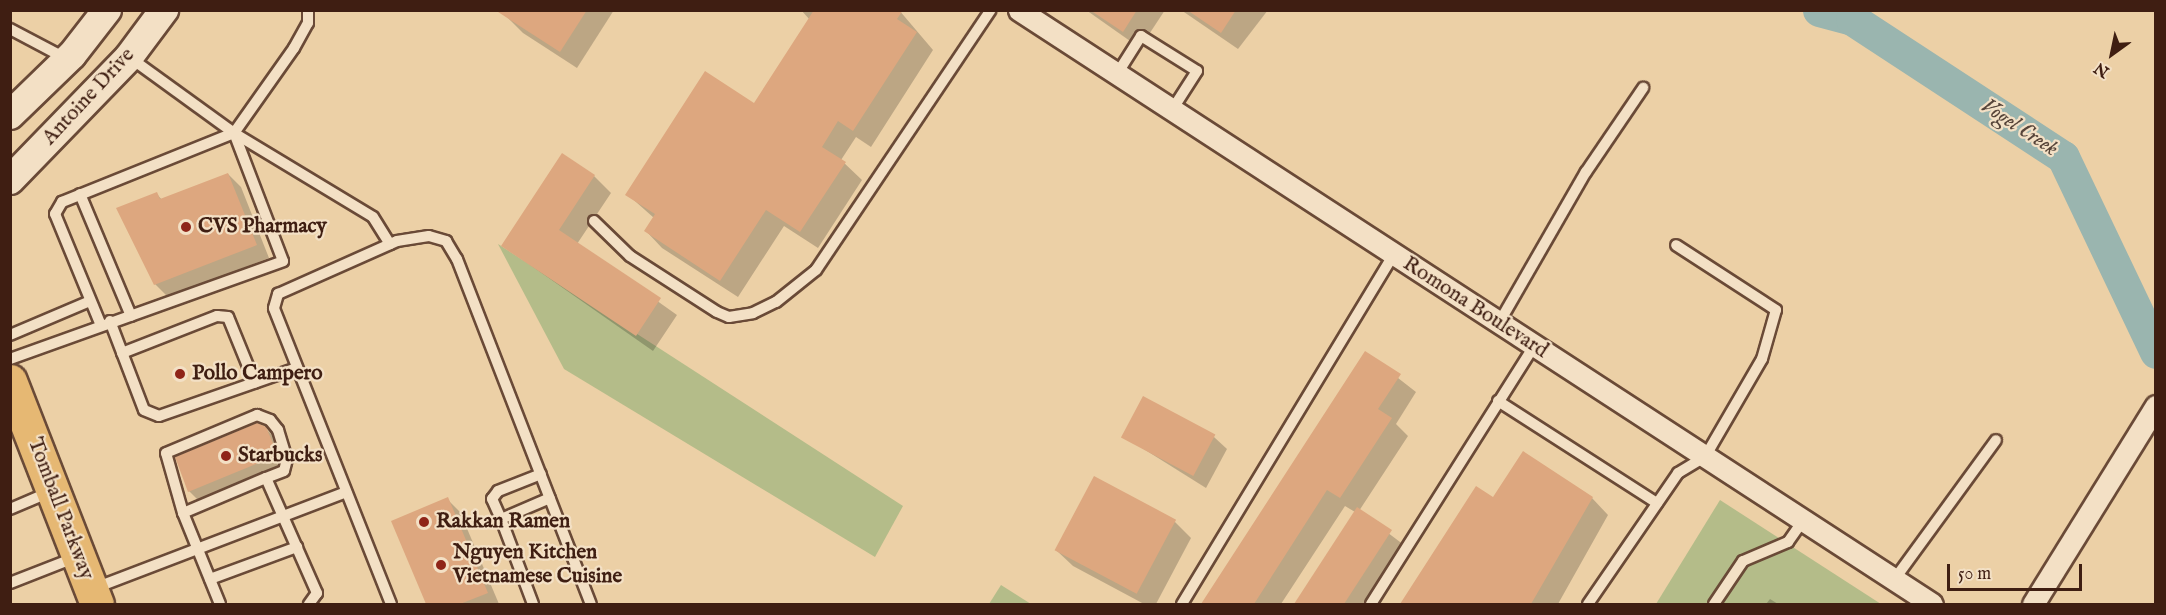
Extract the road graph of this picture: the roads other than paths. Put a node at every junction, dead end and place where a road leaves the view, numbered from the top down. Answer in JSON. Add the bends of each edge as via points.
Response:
{"nodes":[{"id":1,"x":107,"y":10,"type":"edge"},
{"id":2,"x":164,"y":10,"type":"edge"},
{"id":3,"x":308,"y":10,"type":"edge"},
{"id":4,"x":992,"y":10,"type":"edge"},
{"id":5,"x":1019,"y":10,"type":"edge"},
{"id":6,"x":10,"y":28,"type":"edge"},
{"id":7,"x":129,"y":57,"type":"junction"},
{"id":8,"x":68,"y":60,"type":"junction"},
{"id":9,"x":1117,"y":74,"type":"junction"},
{"id":10,"x":1643,"y":88,"type":"dead end"},
{"id":11,"x":1172,"y":110,"type":"junction"},
{"id":12,"x":10,"y":116,"type":"edge"},
{"id":13,"x":234,"y":134,"type":"junction"},
{"id":14,"x":10,"y":180,"type":"edge"},
{"id":15,"x":80,"y":194,"type":"junction"},
{"id":16,"x":594,"y":221,"type":"dead end"},
{"id":17,"x":390,"y":244,"type":"junction"},
{"id":18,"x":1676,"y":245,"type":"dead end"},
{"id":19,"x":1394,"y":254,"type":"junction"},
{"id":20,"x":90,"y":301,"type":"junction"},
{"id":21,"x":130,"y":316,"type":"junction"},
{"id":22,"x":105,"y":322,"type":"junction"},
{"id":23,"x":1499,"y":323,"type":"junction"},
{"id":24,"x":10,"y":335,"type":"edge"},
{"id":25,"x":1534,"y":345,"type":"junction"},
{"id":26,"x":122,"y":353,"type":"junction"},
{"id":27,"x":10,"y":359,"type":"edge"},
{"id":28,"x":297,"y":368,"type":"junction"},
{"id":29,"x":11,"y":382,"type":"edge"},
{"id":30,"x":255,"y":383,"type":"junction"},
{"id":31,"x":1498,"y":401,"type":"junction"},
{"id":32,"x":2156,"y":406,"type":"edge"},
{"id":33,"x":1996,"y":440,"type":"dead end"},
{"id":34,"x":1705,"y":457,"type":"junction"},
{"id":35,"x":541,"y":474,"type":"junction"},
{"id":36,"x":266,"y":478,"type":"junction"},
{"id":37,"x":53,"y":491,"type":"junction"},
{"id":38,"x":346,"y":492,"type":"junction"},
{"id":39,"x":550,"y":498,"type":"junction"},
{"id":40,"x":1657,"y":503,"type":"junction"},
{"id":41,"x":10,"y":509,"type":"edge"},
{"id":42,"x":183,"y":513,"type":"junction"},
{"id":43,"x":284,"y":516,"type":"junction"},
{"id":44,"x":501,"y":519,"type":"junction"},
{"id":45,"x":1802,"y":522,"type":"junction"},
{"id":46,"x":297,"y":547,"type":"junction"},
{"id":47,"x":199,"y":549,"type":"junction"},
{"id":48,"x":79,"y":556,"type":"junction"},
{"id":49,"x":210,"y":579,"type":"junction"},
{"id":50,"x":1894,"y":580,"type":"junction"},
{"id":51,"x":10,"y":583,"type":"edge"},
{"id":52,"x":94,"y":597,"type":"edge"},
{"id":53,"x":220,"y":604,"type":"edge"},
{"id":54,"x":309,"y":604,"type":"edge"},
{"id":55,"x":391,"y":604,"type":"edge"},
{"id":56,"x":533,"y":604,"type":"edge"},
{"id":57,"x":591,"y":604,"type":"edge"},
{"id":58,"x":1182,"y":604,"type":"edge"},
{"id":59,"x":1371,"y":604,"type":"edge"},
{"id":60,"x":1588,"y":604,"type":"edge"},
{"id":61,"x":1714,"y":604,"type":"edge"},
{"id":62,"x":1932,"y":604,"type":"edge"},
{"id":63,"x":2033,"y":604,"type":"edge"}],
"edges":[{"from":1,"to":8,"type":"main road","name":"Antoine Drive"},
{"from":2,"to":7,"type":"main road","name":"Antoine Drive"},
{"from":3,"to":13,"type":"lane","via":[[308,23],[294,48]]},
{"from":4,"to":16,"type":"lane","via":[[816,270],[776,302],[753,313],[729,317],[717,312],[630,256]]},
{"from":5,"to":9,"type":"street","name":"Romona Boulevard"},
{"from":6,"to":8,"type":"lane"},
{"from":7,"to":13,"type":"lane"},
{"from":7,"to":14,"type":"main road","name":"Antoine Drive"},
{"from":8,"to":12,"type":"main road","name":"Antoine Drive"},
{"from":9,"to":11,"type":"street","name":"Romona Boulevard"},
{"from":9,"to":11,"type":"lane","via":[[1141,36],[1197,72]]},
{"from":10,"to":23,"type":"lane","via":[[1586,171]]},
{"from":11,"to":19,"type":"street","name":"Romona Boulevard"},
{"from":13,"to":15,"type":"lane"},
{"from":13,"to":17,"type":"lane","via":[[373,217]]},
{"from":13,"to":21,"type":"lane","via":[[283,261]]},
{"from":15,"to":20,"type":"lane","via":[[62,202],[55,214]]},
{"from":15,"to":21,"type":"lane"},
{"from":17,"to":28,"type":"lane","via":[[278,294],[274,308]]},
{"from":17,"to":35,"type":"lane","via":[[429,236],[446,241]]},
{"from":18,"to":34,"type":"lane","via":[[1776,310],[1762,358]]},
{"from":19,"to":23,"type":"street","name":"Romona Boulevard"},
{"from":19,"to":58,"type":"lane"},
{"from":20,"to":22,"type":"lane"},
{"from":20,"to":24,"type":"lane"},
{"from":21,"to":22,"type":"lane"},
{"from":22,"to":26,"type":"lane"},
{"from":22,"to":27,"type":"lane"},
{"from":23,"to":25,"type":"street","name":"Romona Boulevard"},
{"from":25,"to":31,"type":"lane"},
{"from":25,"to":34,"type":"street","name":"Romona Boulevard"},
{"from":26,"to":30,"type":"lane","via":[[144,410],[159,416]]},
{"from":26,"to":30,"type":"lane","via":[[217,316],[228,317]]},
{"from":28,"to":30,"type":"lane"},
{"from":28,"to":38,"type":"lane"},
{"from":29,"to":37,"type":"main road","name":"Tomball Parkway"},
{"from":31,"to":40,"type":"lane"},
{"from":31,"to":59,"type":"lane"},
{"from":32,"to":63,"type":"street"},
{"from":33,"to":50,"type":"lane"},
{"from":34,"to":40,"type":"lane","via":[[1678,473]]},
{"from":34,"to":45,"type":"street","name":"Romona Boulevard"},
{"from":35,"to":39,"type":"lane"},
{"from":35,"to":44,"type":"lane","via":[[498,491],[492,499]]},
{"from":36,"to":42,"type":"lane"},
{"from":36,"to":42,"type":"lane","via":[[284,471],[283,442],[270,420],[243,419],[166,453]]},
{"from":36,"to":43,"type":"lane"},
{"from":37,"to":41,"type":"lane"},
{"from":37,"to":48,"type":"main road","name":"Tomball Parkway"},
{"from":38,"to":43,"type":"lane"},
{"from":38,"to":55,"type":"lane"},
{"from":39,"to":44,"type":"lane"},
{"from":39,"to":57,"type":"lane"},
{"from":40,"to":60,"type":"lane"},
{"from":42,"to":47,"type":"lane"},
{"from":43,"to":46,"type":"lane"},
{"from":43,"to":47,"type":"lane"},
{"from":44,"to":56,"type":"lane"},
{"from":45,"to":50,"type":"street","name":"Romona Boulevard"},
{"from":45,"to":61,"type":"lane","via":[[1788,542],[1743,561]]},
{"from":46,"to":49,"type":"lane"},
{"from":46,"to":54,"type":"lane","via":[[317,593]]},
{"from":47,"to":49,"type":"lane"},
{"from":47,"to":52,"type":"lane"},
{"from":48,"to":51,"type":"lane"},
{"from":48,"to":52,"type":"main road","name":"Tomball Parkway"},
{"from":49,"to":53,"type":"lane"},
{"from":50,"to":62,"type":"street","name":"Romona Boulevard"}]}
